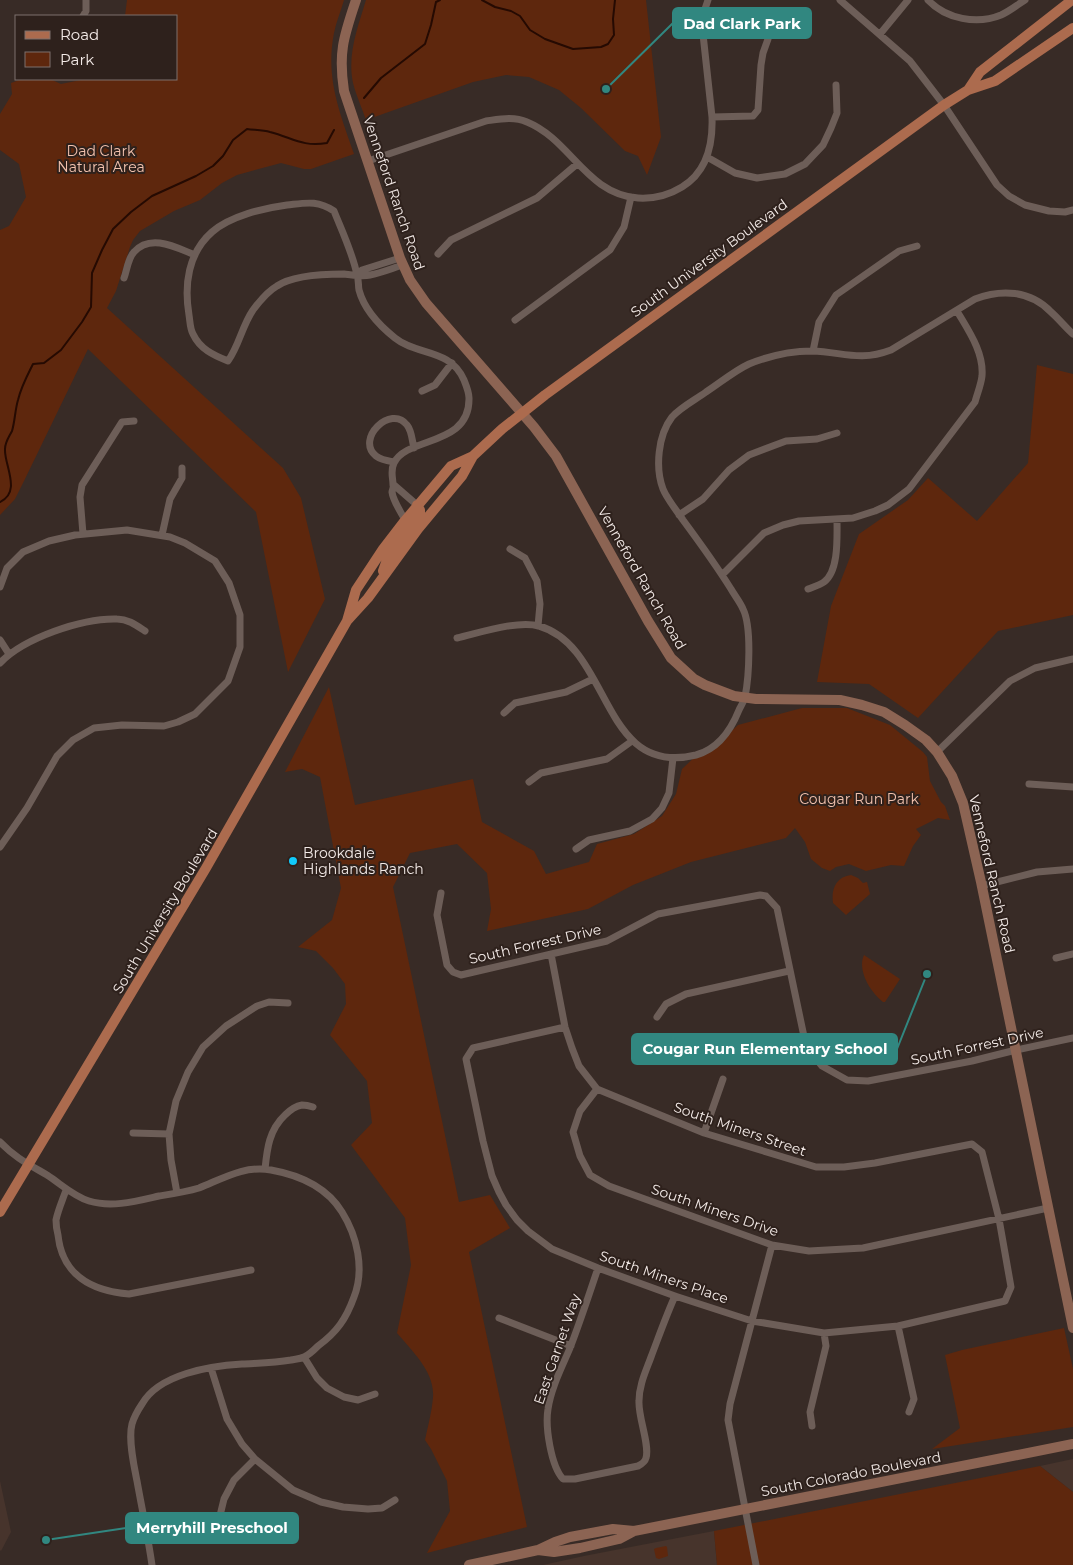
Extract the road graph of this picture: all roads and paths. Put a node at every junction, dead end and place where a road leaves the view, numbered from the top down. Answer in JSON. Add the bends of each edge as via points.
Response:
{"nodes":[{"id":1,"x":86,"y":0,"type":"edge"},
{"id":2,"x":356,"y":0,"type":"edge"},
{"id":3,"x":708,"y":0,"type":"edge"},
{"id":4,"x":840,"y":0,"type":"edge"},
{"id":5,"x":908,"y":0,"type":"edge"},
{"id":6,"x":928,"y":0,"type":"edge"},
{"id":7,"x":1025,"y":0,"type":"edge"},
{"id":8,"x":1072,"y":0,"type":"edge"},
{"id":9,"x":84,"y":15,"type":"edge"},
{"id":10,"x":1073,"y":28,"type":"edge"},
{"id":11,"x":880,"y":34,"type":"junction"},
{"id":12,"x":768,"y":40,"type":"dead end"},
{"id":13,"x":836,"y":85,"type":"dead end"},
{"id":14,"x":968,"y":90,"type":"junction"},
{"id":15,"x":944,"y":105,"type":"junction"},
{"id":16,"x":712,"y":117,"type":"junction"},
{"id":17,"x":707,"y":157,"type":"junction"},
{"id":18,"x":368,"y":161,"type":"junction"},
{"id":19,"x":577,"y":164,"type":"junction"},
{"id":20,"x":631,"y":197,"type":"junction"},
{"id":21,"x":1073,"y":210,"type":"edge"},
{"id":22,"x":917,"y":246,"type":"dead end"},
{"id":23,"x":438,"y":254,"type":"dead end"},
{"id":24,"x":195,"y":255,"type":"junction"},
{"id":25,"x":402,"y":261,"type":"junction"},
{"id":26,"x":358,"y":275,"type":"junction"},
{"id":27,"x":124,"y":278,"type":"dead end"},
{"id":28,"x":957,"y":311,"type":"junction"},
{"id":29,"x":515,"y":320,"type":"dead end"},
{"id":30,"x":1073,"y":334,"type":"edge"},
{"id":31,"x":814,"y":351,"type":"junction"},
{"id":32,"x":452,"y":363,"type":"junction"},
{"id":33,"x":422,"y":391,"type":"dead end"},
{"id":34,"x":522,"y":413,"type":"junction"},
{"id":35,"x":134,"y":421,"type":"dead end"},
{"id":36,"x":837,"y":433,"type":"dead end"},
{"id":37,"x":414,"y":448,"type":"junction"},
{"id":38,"x":473,"y":456,"type":"junction"},
{"id":39,"x":394,"y":462,"type":"junction"},
{"id":40,"x":182,"y":468,"type":"dead end"},
{"id":41,"x":394,"y":486,"type":"junction"},
{"id":42,"x":416,"y":505,"type":"junction"},
{"id":43,"x":680,"y":515,"type":"junction"},
{"id":44,"x":405,"y":520,"type":"junction"},
{"id":45,"x":837,"y":520,"type":"junction"},
{"id":46,"x":83,"y":534,"type":"junction"},
{"id":47,"x":162,"y":535,"type":"junction"},
{"id":48,"x":510,"y":549,"type":"dead end"},
{"id":49,"x":722,"y":575,"type":"junction"},
{"id":50,"x":380,"y":580,"type":"junction"},
{"id":51,"x":0,"y":587,"type":"edge"},
{"id":52,"x":808,"y":589,"type":"dead end"},
{"id":53,"x":347,"y":621,"type":"junction"},
{"id":54,"x":538,"y":626,"type":"junction"},
{"id":55,"x":145,"y":631,"type":"dead end"},
{"id":56,"x":457,"y":638,"type":"dead end"},
{"id":57,"x":0,"y":640,"type":"edge"},
{"id":58,"x":9,"y":654,"type":"junction"},
{"id":59,"x":1073,"y":660,"type":"edge"},
{"id":60,"x":0,"y":663,"type":"edge"},
{"id":61,"x":593,"y":679,"type":"junction"},
{"id":62,"x":744,"y":698,"type":"junction"},
{"id":63,"x":504,"y":713,"type":"dead end"},
{"id":64,"x":632,"y":741,"type":"junction"},
{"id":65,"x":937,"y":752,"type":"junction"},
{"id":66,"x":673,"y":758,"type":"junction"},
{"id":67,"x":529,"y":782,"type":"dead end"},
{"id":68,"x":1029,"y":784,"type":"dead end"},
{"id":69,"x":1073,"y":787,"type":"edge"},
{"id":70,"x":0,"y":847,"type":"edge"},
{"id":71,"x":576,"y":849,"type":"dead end"},
{"id":72,"x":1073,"y":869,"type":"edge"},
{"id":73,"x":982,"y":886,"type":"junction"},
{"id":74,"x":441,"y":893,"type":"dead end"},
{"id":75,"x":551,"y":954,"type":"junction"},
{"id":76,"x":1073,"y":954,"type":"edge"},
{"id":77,"x":1056,"y":958,"type":"dead end"},
{"id":78,"x":789,"y":971,"type":"junction"},
{"id":79,"x":288,"y":1003,"type":"dead end"},
{"id":80,"x":657,"y":1017,"type":"dead end"},
{"id":81,"x":565,"y":1027,"type":"junction"},
{"id":82,"x":1073,"y":1038,"type":"edge"},
{"id":83,"x":1016,"y":1050,"type":"junction"},
{"id":84,"x":723,"y":1080,"type":"dead end"},
{"id":85,"x":596,"y":1089,"type":"junction"},
{"id":86,"x":313,"y":1107,"type":"dead end"},
{"id":87,"x":133,"y":1133,"type":"dead end"},
{"id":88,"x":704,"y":1133,"type":"junction"},
{"id":89,"x":169,"y":1134,"type":"junction"},
{"id":90,"x":0,"y":1142,"type":"edge"},
{"id":91,"x":0,"y":1150,"type":"edge"},
{"id":92,"x":11,"y":1154,"type":"junction"},
{"id":93,"x":29,"y":1164,"type":"junction"},
{"id":94,"x":265,"y":1169,"type":"junction"},
{"id":95,"x":66,"y":1190,"type":"junction"},
{"id":96,"x":177,"y":1193,"type":"junction"},
{"id":97,"x":1048,"y":1208,"type":"junction"},
{"id":98,"x":0,"y":1212,"type":"edge"},
{"id":99,"x":999,"y":1219,"type":"junction"},
{"id":100,"x":772,"y":1245,"type":"junction"},
{"id":101,"x":598,"y":1268,"type":"junction"},
{"id":102,"x":251,"y":1270,"type":"dead end"},
{"id":103,"x":675,"y":1296,"type":"junction"},
{"id":104,"x":1072,"y":1315,"type":"edge"},
{"id":105,"x":499,"y":1318,"type":"dead end"},
{"id":106,"x":752,"y":1321,"type":"junction"},
{"id":107,"x":898,"y":1326,"type":"junction"},
{"id":108,"x":1073,"y":1328,"type":"edge"},
{"id":109,"x":824,"y":1333,"type":"junction"},
{"id":110,"x":571,"y":1346,"type":"junction"},
{"id":111,"x":304,"y":1357,"type":"junction"},
{"id":112,"x":211,"y":1368,"type":"junction"},
{"id":113,"x":375,"y":1394,"type":"dead end"},
{"id":114,"x":909,"y":1412,"type":"dead end"},
{"id":115,"x":812,"y":1426,"type":"dead end"},
{"id":116,"x":1073,"y":1444,"type":"edge"},
{"id":117,"x":255,"y":1459,"type":"junction"},
{"id":118,"x":395,"y":1500,"type":"dead end"},
{"id":119,"x":746,"y":1509,"type":"junction"},
{"id":120,"x":215,"y":1536,"type":"dead end"},
{"id":121,"x":152,"y":1565,"type":"edge"},
{"id":122,"x":469,"y":1565,"type":"edge"},
{"id":123,"x":756,"y":1565,"type":"edge"}],
"edges":[{"from":1,"to":9,"type":"street"},
{"from":2,"to":18,"type":"street","name":"Venneford Ranch Road","via":[[343,40],[341,73]]},
{"from":3,"to":16,"type":"street","via":[[702,25]]},
{"from":4,"to":11,"type":"street"},
{"from":5,"to":11,"type":"street"},
{"from":6,"to":7,"type":"street","via":[[943,12],[970,20],[1000,15]]},
{"from":8,"to":14,"type":"main road","name":"South University Boulevard","via":[[980,72]]},
{"from":10,"to":14,"type":"main road","name":"South University Boulevard","via":[[995,81]]},
{"from":11,"to":15,"type":"street","via":[[910,61]]},
{"from":12,"to":16,"type":"street","via":[[761,65],[758,110],[753,116]]},
{"from":13,"to":17,"type":"street","via":[[837,113],[823,146],[805,164],[785,174],[757,178],[735,173]]},
{"from":14,"to":15,"type":"main road","name":"South University Boulevard"},
{"from":15,"to":21,"type":"street","via":[[997,184],[1009,196],[1025,205],[1065,212]]},
{"from":15,"to":34,"type":"main road","name":"South University Boulevard"},
{"from":16,"to":17,"type":"street"},
{"from":17,"to":20,"type":"street","via":[[688,184],[677,191],[656,197]]},
{"from":18,"to":19,"type":"street","via":[[486,121],[508,118],[540,129]]},
{"from":18,"to":25,"type":"street","name":"Venneford Ranch Road"},
{"from":19,"to":20,"type":"street","via":[[604,188]]},
{"from":19,"to":23,"type":"street","via":[[537,198],[452,240]]},
{"from":20,"to":29,"type":"street","via":[[624,226],[610,250]]},
{"from":22,"to":31,"type":"street","via":[[899,251],[836,295],[819,322]]},
{"from":24,"to":26,"type":"street","via":[[213,232],[235,218],[274,206],[316,202],[334,211]]},
{"from":24,"to":26,"type":"street","via":[[186,297],[192,334],[207,352],[228,361],[252,311],[277,285],[308,276]]},
{"from":24,"to":27,"type":"street","via":[[157,242],[145,245],[134,251]]},
{"from":25,"to":26,"type":"street","via":[[370,276]]},
{"from":25,"to":34,"type":"street","name":"Venneford Ranch Road","via":[[426,303]]},
{"from":26,"to":32,"type":"street","via":[[359,291],[381,326],[397,340]]},
{"from":28,"to":30,"type":"street","via":[[989,294],[1020,294],[1050,310]]},
{"from":28,"to":31,"type":"street","via":[[880,354],[858,357]]},
{"from":28,"to":45,"type":"street","via":[[976,344],[981,361],[982,375],[975,402],[909,489],[875,511]]},
{"from":31,"to":43,"type":"street","via":[[785,353],[748,364],[672,418],[661,439],[659,463],[663,489]]},
{"from":32,"to":33,"type":"street","via":[[434,385]]},
{"from":32,"to":37,"type":"street","via":[[462,374],[466,386],[469,398],[466,414],[452,432]]},
{"from":34,"to":38,"type":"main road","name":"South University Boulevard"},
{"from":34,"to":62,"type":"street","name":"Venneford Ranch Road","via":[[556,456],[671,658],[705,686]]},
{"from":35,"to":46,"type":"street","via":[[122,422],[82,485]]},
{"from":36,"to":43,"type":"street","via":[[786,441],[749,455],[729,470],[703,499]]},
{"from":37,"to":39,"type":"street"},
{"from":37,"to":39,"type":"street","via":[[407,424],[394,419],[382,423],[370,438],[370,446],[373,454]]},
{"from":38,"to":42,"type":"main road","name":"South University Boulevard","via":[[451,466]]},
{"from":38,"to":50,"type":"main road","name":"South University Boulevard","via":[[462,476]]},
{"from":39,"to":41,"type":"street","via":[[391,476]]},
{"from":40,"to":47,"type":"street","via":[[182,478],[170,498]]},
{"from":41,"to":42,"type":"street"},
{"from":41,"to":44,"type":"street","via":[[392,493]]},
{"from":42,"to":44,"type":"main road","name":"South University Boulevard"},
{"from":42,"to":50,"type":"main road","via":[[420,515],[388,556]]},
{"from":43,"to":49,"type":"street"},
{"from":44,"to":53,"type":"main road","name":"South University Boulevard","via":[[356,590]]},
{"from":45,"to":49,"type":"street","via":[[800,521],[764,533]]},
{"from":45,"to":52,"type":"street","via":[[834,567],[824,582]]},
{"from":46,"to":47,"type":"street","via":[[127,530]]},
{"from":46,"to":51,"type":"street","via":[[49,541],[23,552],[7,568]]},
{"from":47,"to":70,"type":"street","via":[[185,543],[215,562],[229,584],[240,615],[240,647],[228,681],[195,714],[178,722],[164,726],[122,724],[94,728],[73,740],[57,756]]},
{"from":48,"to":54,"type":"street","via":[[525,558],[537,581]]},
{"from":49,"to":62,"type":"street","via":[[744,610],[748,626]]},
{"from":50,"to":53,"type":"main road","name":"South University Boulevard"},
{"from":53,"to":93,"type":"main road","name":"South University Boulevard","via":[[206,868]]},
{"from":54,"to":56,"type":"street","via":[[512,625]]},
{"from":54,"to":61,"type":"street","via":[[556,633],[569,643]]},
{"from":55,"to":58,"type":"street","via":[[118,618],[88,622],[60,629]]},
{"from":57,"to":58,"type":"street"},
{"from":58,"to":60,"type":"street"},
{"from":59,"to":65,"type":"street","via":[[1035,668],[1010,681]]},
{"from":61,"to":63,"type":"street","via":[[566,692],[515,703]]},
{"from":61,"to":64,"type":"street","via":[[618,724]]},
{"from":62,"to":65,"type":"street","name":"Venneford Ranch Road","via":[[840,700],[862,704],[905,725]]},
{"from":62,"to":66,"type":"street","via":[[736,719],[721,741],[698,754]]},
{"from":64,"to":66,"type":"street","via":[[650,753]]},
{"from":64,"to":67,"type":"street","via":[[607,759],[541,773]]},
{"from":65,"to":73,"type":"street","name":"Venneford Ranch Road","via":[[959,790]]},
{"from":66,"to":71,"type":"street","via":[[669,793],[652,819],[630,831],[589,840]]},
{"from":68,"to":69,"type":"street"},
{"from":72,"to":73,"type":"street","via":[[1037,872]]},
{"from":73,"to":83,"type":"street","name":"Venneford Ranch Road"},
{"from":74,"to":75,"type":"street","name":"South Forrest Drive","via":[[437,916],[447,965],[453,972],[461,975]]},
{"from":75,"to":78,"type":"street","name":"South Forrest Drive","via":[[607,941],[658,914],[760,895],[766,896],[777,908]]},
{"from":75,"to":81,"type":"street","name":"South Miners Street"},
{"from":76,"to":77,"type":"street"},
{"from":78,"to":80,"type":"street","via":[[686,994],[666,1004]]},
{"from":78,"to":83,"type":"street","name":"South Forrest Drive","via":[[806,1046],[822,1066],[847,1080],[868,1081]]},
{"from":79,"to":89,"type":"street","via":[[269,1002],[257,1006],[226,1026],[203,1047],[176,1101]]},
{"from":81,"to":85,"type":"street","name":"South Miners Street","via":[[578,1066]]},
{"from":81,"to":101,"type":"street","name":"South Miners Place","via":[[473,1048],[466,1059],[492,1176],[506,1205],[528,1231],[552,1249]]},
{"from":82,"to":83,"type":"street","name":"South Forrest Drive"},
{"from":83,"to":97,"type":"street","name":"Venneford Ranch Road"},
{"from":84,"to":88,"type":"street"},
{"from":85,"to":88,"type":"street","name":"South Miners Street"},
{"from":85,"to":100,"type":"street","name":"South Miners Drive","via":[[580,1111],[574,1132],[580,1156],[590,1175],[609,1186]]},
{"from":86,"to":94,"type":"street","via":[[301,1105],[277,1122],[272,1131]]},
{"from":87,"to":89,"type":"street"},
{"from":88,"to":99,"type":"street","name":"South Miners Street","via":[[816,1167],[875,1163],[972,1144],[982,1152]]},
{"from":89,"to":96,"type":"street"},
{"from":90,"to":92,"type":"street"},
{"from":91,"to":92,"type":"street"},
{"from":92,"to":93,"type":"street"},
{"from":93,"to":95,"type":"street"},
{"from":93,"to":98,"type":"main road","name":"South University Boulevard"},
{"from":94,"to":96,"type":"street","via":[[235,1172],[196,1189]]},
{"from":94,"to":111,"type":"street","via":[[303,1178],[317,1186],[339,1207],[356,1244],[359,1276],[348,1314],[329,1338]]},
{"from":95,"to":96,"type":"street","via":[[89,1201],[109,1204]]},
{"from":95,"to":102,"type":"street","via":[[56,1220],[59,1249],[74,1274],[98,1289],[128,1294]]},
{"from":97,"to":99,"type":"street","name":"South Miners Drive"},
{"from":97,"to":104,"type":"street","name":"Venneford Ranch Road"},
{"from":99,"to":100,"type":"street","name":"South Miners Drive","via":[[863,1248],[809,1251]]},
{"from":99,"to":107,"type":"street","name":"South Miners Place","via":[[1011,1287],[1004,1301]]},
{"from":100,"to":106,"type":"street"},
{"from":101,"to":103,"type":"street","name":"South Miners Place"},
{"from":101,"to":110,"type":"street","name":"East Garnet Way"},
{"from":103,"to":106,"type":"street","name":"South Miners Place"},
{"from":103,"to":110,"type":"street","name":"East Garnet Way","via":[[640,1390],[638,1404],[647,1450],[644,1463],[638,1466],[568,1480],[558,1474],[548,1432],[548,1410]]},
{"from":104,"to":108,"type":"street","name":"Venneford Ranch Road"},
{"from":105,"to":110,"type":"street"},
{"from":106,"to":109,"type":"street","name":"South Miners Place"},
{"from":106,"to":119,"type":"street","via":[[728,1420]]},
{"from":107,"to":109,"type":"street","name":"South Miners Place"},
{"from":107,"to":114,"type":"street","via":[[914,1399]]},
{"from":109,"to":115,"type":"street","via":[[826,1346],[810,1412]]},
{"from":111,"to":112,"type":"street","via":[[272,1364]]},
{"from":111,"to":113,"type":"street","via":[[317,1378],[344,1397],[358,1400]]},
{"from":112,"to":117,"type":"street","via":[[227,1419]]},
{"from":112,"to":121,"type":"street","via":[[175,1376],[157,1386],[143,1402],[132,1425],[132,1453]]},
{"from":116,"to":119,"type":"street","name":"South Colorado Boulevard"},
{"from":117,"to":118,"type":"street","via":[[293,1490],[320,1502],[368,1510],[382,1508]]},
{"from":117,"to":120,"type":"street","via":[[234,1480],[224,1499]]},
{"from":119,"to":122,"type":"street","name":"South Colorado Boulevard","via":[[634,1531],[619,1539],[593,1545],[558,1552],[538,1550]]},
{"from":119,"to":123,"type":"street"}]}
